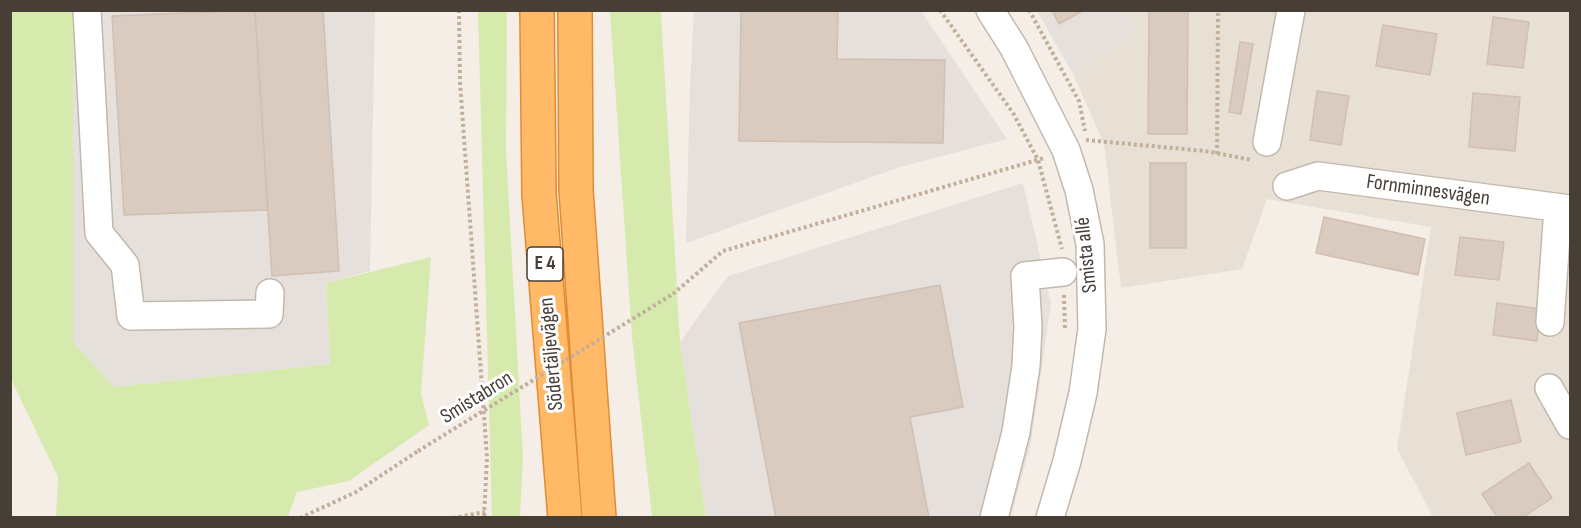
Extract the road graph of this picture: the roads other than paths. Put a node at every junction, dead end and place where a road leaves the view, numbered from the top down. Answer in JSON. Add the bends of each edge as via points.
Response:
{"nodes":[{"id":1,"x":87,"y":10,"type":"edge"},
{"id":2,"x":537,"y":10,"type":"edge"},
{"id":3,"x":575,"y":10,"type":"edge"},
{"id":4,"x":990,"y":10,"type":"edge"},
{"id":5,"x":1291,"y":10,"type":"edge"},
{"id":6,"x":1261,"y":152,"type":"road end"},
{"id":7,"x":1287,"y":186,"type":"dead end"},
{"id":8,"x":1564,"y":208,"type":"edge"},
{"id":9,"x":1063,"y":272,"type":"dead end"},
{"id":10,"x":270,"y":293,"type":"dead end"},
{"id":11,"x":1550,"y":322,"type":"dead end"},
{"id":12,"x":1549,"y":388,"type":"dead end"},
{"id":13,"x":1570,"y":425,"type":"edge"},
{"id":14,"x":565,"y":518,"type":"edge"},
{"id":15,"x":599,"y":518,"type":"edge"},
{"id":16,"x":993,"y":518,"type":"edge"},
{"id":17,"x":1050,"y":518,"type":"edge"}],
"edges":[{"from":1,"to":10,"type":"street","via":[[99,233],[125,265],[131,316],[269,314]]},
{"from":2,"to":14,"type":"highway","name":"Södertäljevägen","number":"E 4","via":[[539,194]]},
{"from":3,"to":15,"type":"highway","name":"Södertäljevägen","number":"E 4","via":[[576,190]]},
{"from":4,"to":17,"type":"street","name":"Smista allé","via":[[1077,145],[1079,190],[1090,244],[1092,329],[1083,393]]},
{"from":5,"to":6,"type":"street"},
{"from":7,"to":8,"type":"street","name":"Fornminnesvägen","via":[[1318,176]]},
{"from":8,"to":11,"type":"street"},
{"from":9,"to":16,"type":"street","via":[[1025,276],[1026,366],[1016,432]]},
{"from":12,"to":13,"type":"street"}]}
